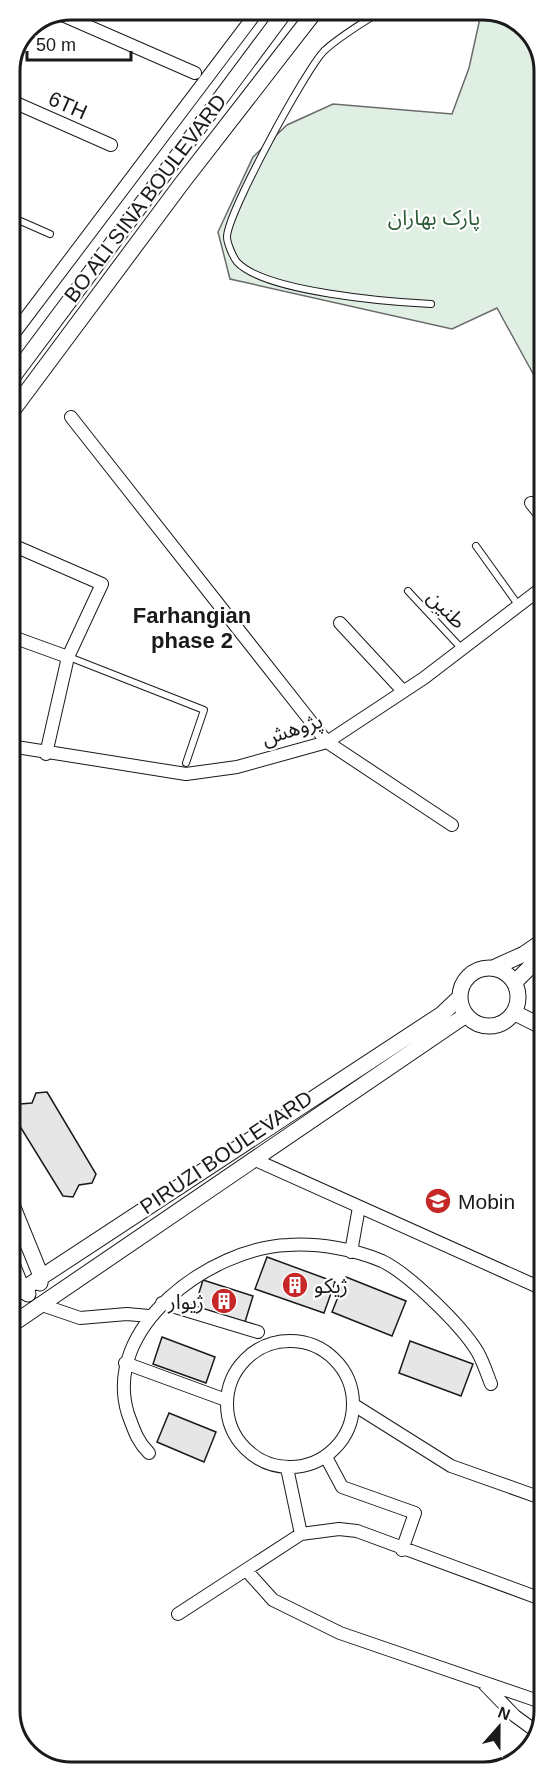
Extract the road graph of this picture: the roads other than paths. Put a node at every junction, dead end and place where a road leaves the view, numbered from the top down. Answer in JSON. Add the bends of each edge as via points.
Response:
{"nodes":[{"id":1,"x":74,"y":20,"type":"edge"},
{"id":2,"x":251,"y":20,"type":"edge"},
{"id":3,"x":279,"y":20,"type":"edge"},
{"id":4,"x":308,"y":20,"type":"edge"},
{"id":5,"x":368,"y":20,"type":"edge"},
{"id":6,"x":195,"y":73,"type":"dead end"},
{"id":7,"x":20,"y":105,"type":"edge"},
{"id":8,"x":111,"y":145,"type":"dead end"},
{"id":9,"x":166,"y":173,"type":"junction"},
{"id":10,"x":182,"y":183,"type":"junction"},
{"id":11,"x":20,"y":221,"type":"edge"},
{"id":12,"x":50,"y":234,"type":"dead end"},
{"id":13,"x":431,"y":304,"type":"dead end"},
{"id":14,"x":20,"y":325,"type":"edge"},
{"id":15,"x":20,"y":367,"type":"edge"},
{"id":16,"x":20,"y":399,"type":"edge"},
{"id":17,"x":71,"y":417,"type":"dead end"},
{"id":18,"x":531,"y":503,"type":"dead end"},
{"id":19,"x":534,"y":507,"type":"edge"},
{"id":20,"x":476,"y":546,"type":"dead end"},
{"id":21,"x":20,"y":548,"type":"edge"},
{"id":22,"x":408,"y":591,"type":"dead end"},
{"id":23,"x":534,"y":594,"type":"edge"},
{"id":24,"x":519,"y":606,"type":"junction"},
{"id":25,"x":340,"y":623,"type":"dead end"},
{"id":26,"x":20,"y":640,"type":"edge"},
{"id":27,"x":462,"y":649,"type":"junction"},
{"id":28,"x":68,"y":657,"type":"junction"},
{"id":29,"x":404,"y":691,"type":"junction"},
{"id":30,"x":327,"y":742,"type":"junction"},
{"id":31,"x":20,"y":748,"type":"edge"},
{"id":32,"x":46,"y":754,"type":"junction"},
{"id":33,"x":186,"y":763,"type":"dead end"},
{"id":34,"x":452,"y":825,"type":"dead end"},
{"id":35,"x":534,"y":948,"type":"edge"},
{"id":36,"x":534,"y":964,"type":"edge"},
{"id":37,"x":493,"y":968,"type":"junction"},
{"id":38,"x":515,"y":982,"type":"junction"},
{"id":39,"x":460,"y":998,"type":"junction"},
{"id":40,"x":514,"y":1013,"type":"junction"},
{"id":41,"x":466,"y":1015,"type":"junction"},
{"id":42,"x":534,"y":1023,"type":"edge"},
{"id":43,"x":253,"y":1159,"type":"junction"},
{"id":44,"x":359,"y":1207,"type":"junction"},
{"id":45,"x":20,"y":1225,"type":"edge"},
{"id":46,"x":351,"y":1252,"type":"junction"},
{"id":47,"x":41,"y":1276,"type":"junction"},
{"id":48,"x":534,"y":1285,"type":"edge"},
{"id":49,"x":20,"y":1290,"type":"edge"},
{"id":50,"x":20,"y":1295,"type":"edge"},
{"id":51,"x":162,"y":1303,"type":"junction"},
{"id":52,"x":39,"y":1304,"type":"junction"},
{"id":53,"x":149,"y":1317,"type":"junction"},
{"id":54,"x":20,"y":1318,"type":"edge"},
{"id":55,"x":258,"y":1332,"type":"dead end"},
{"id":56,"x":125,"y":1363,"type":"junction"},
{"id":57,"x":492,"y":1384,"type":"dead end"},
{"id":58,"x":226,"y":1400,"type":"junction"},
{"id":59,"x":354,"y":1405,"type":"junction"},
{"id":60,"x":149,"y":1453,"type":"dead end"},
{"id":61,"x":326,"y":1457,"type":"junction"},
{"id":62,"x":287,"y":1468,"type":"junction"},
{"id":63,"x":534,"y":1495,"type":"edge"},
{"id":64,"x":301,"y":1534,"type":"junction"},
{"id":65,"x":402,"y":1550,"type":"junction"},
{"id":66,"x":246,"y":1569,"type":"junction"},
{"id":67,"x":534,"y":1596,"type":"edge"},
{"id":68,"x":178,"y":1614,"type":"dead end"},
{"id":69,"x":483,"y":1682,"type":"junction"},
{"id":70,"x":534,"y":1700,"type":"edge"},
{"id":71,"x":531,"y":1728,"type":"edge"}],
"edges":[{"from":1,"to":6,"type":"street"},
{"from":2,"to":14,"type":"street"},
{"from":3,"to":9,"type":"street","name":"BO ALI SINA BOULEVARD"},
{"from":4,"to":10,"type":"street","name":"BO ALI SINA BOULEVARD"},
{"from":5,"to":13,"type":"lane","via":[[324,51],[296,93],[254,171],[226,237],[235,260],[251,274],[300,288]]},
{"from":7,"to":8,"type":"street","name":"6TH"},
{"from":9,"to":10,"type":"street"},
{"from":9,"to":15,"type":"street","name":"BO ALI SINA BOULEVARD"},
{"from":10,"to":16,"type":"street","name":"BO ALI SINA BOULEVARD"},
{"from":11,"to":12,"type":"lane"},
{"from":17,"to":30,"type":"street"},
{"from":18,"to":19,"type":"street"},
{"from":20,"to":24,"type":"lane"},
{"from":21,"to":28,"type":"street","via":[[102,584]]},
{"from":22,"to":27,"type":"lane","name":"طنین"},
{"from":23,"to":24,"type":"street","name":"پژوهش"},
{"from":24,"to":27,"type":"street","name":"پژوهش"},
{"from":25,"to":29,"type":"street"},
{"from":26,"to":28,"type":"street"},
{"from":27,"to":29,"type":"street","name":"پژوهش"},
{"from":28,"to":32,"type":"street"},
{"from":28,"to":33,"type":"lane","via":[[204,710]]},
{"from":29,"to":30,"type":"street","name":"پژوهش"},
{"from":30,"to":32,"type":"street","name":"پژوهش","via":[[237,767],[186,774]]},
{"from":30,"to":34,"type":"street"},
{"from":31,"to":32,"type":"street","name":"پژوهش"},
{"from":35,"to":37,"type":"street"},
{"from":36,"to":38,"type":"street"},
{"from":37,"to":38,"type":"street"},
{"from":37,"to":39,"type":"street","via":[[473,973],[461,988]]},
{"from":38,"to":40,"type":"street","via":[[519,992]]},
{"from":39,"to":41,"type":"street"},
{"from":39,"to":47,"type":"street","name":"PIRUZI BOULEVARD","via":[[442,1014]]},
{"from":40,"to":41,"type":"street","via":[[507,1022],[496,1026],[474,1023]]},
{"from":40,"to":42,"type":"street"},
{"from":41,"to":43,"type":"street","name":"PIRUZI BOULEVARD"},
{"from":43,"to":44,"type":"street"},
{"from":43,"to":52,"type":"street","name":"PIRUZI BOULEVARD"},
{"from":44,"to":46,"type":"street"},
{"from":44,"to":48,"type":"street"},
{"from":45,"to":47,"type":"street"},
{"from":46,"to":51,"type":"street","via":[[287,1245],[233,1257]]},
{"from":46,"to":57,"type":"street","via":[[383,1262],[421,1289],[477,1351]]},
{"from":47,"to":49,"type":"street","name":"PIRUZI BOULEVARD"},
{"from":47,"to":52,"type":"street"},
{"from":50,"to":52,"type":"street"},
{"from":51,"to":53,"type":"street"},
{"from":51,"to":55,"type":"street"},
{"from":52,"to":53,"type":"street","via":[[80,1318],[128,1314]]},
{"from":52,"to":54,"type":"street","name":"PIRUZI BOULEVARD"},
{"from":53,"to":56,"type":"street"},
{"from":56,"to":58,"type":"street"},
{"from":56,"to":60,"type":"street","via":[[123,1398],[137,1442]]},
{"from":58,"to":59,"type":"street","via":[[231,1379],[243,1360],[260,1347],[281,1341],[303,1341],[324,1350],[340,1364],[351,1384]]},
{"from":58,"to":62,"type":"street","via":[[228,1420],[236,1439],[267,1464]]},
{"from":59,"to":61,"type":"street","via":[[350,1425]]},
{"from":59,"to":63,"type":"street","via":[[451,1466]]},
{"from":61,"to":62,"type":"street"},
{"from":61,"to":65,"type":"street","via":[[342,1487],[415,1513]]},
{"from":62,"to":64,"type":"street"},
{"from":64,"to":65,"type":"street","via":[[357,1531]]},
{"from":64,"to":66,"type":"street"},
{"from":65,"to":67,"type":"street"},
{"from":66,"to":68,"type":"street"},
{"from":66,"to":69,"type":"street","via":[[273,1600],[340,1633]]},
{"from":69,"to":70,"type":"street"},
{"from":69,"to":71,"type":"street","via":[[514,1716]]}]}
